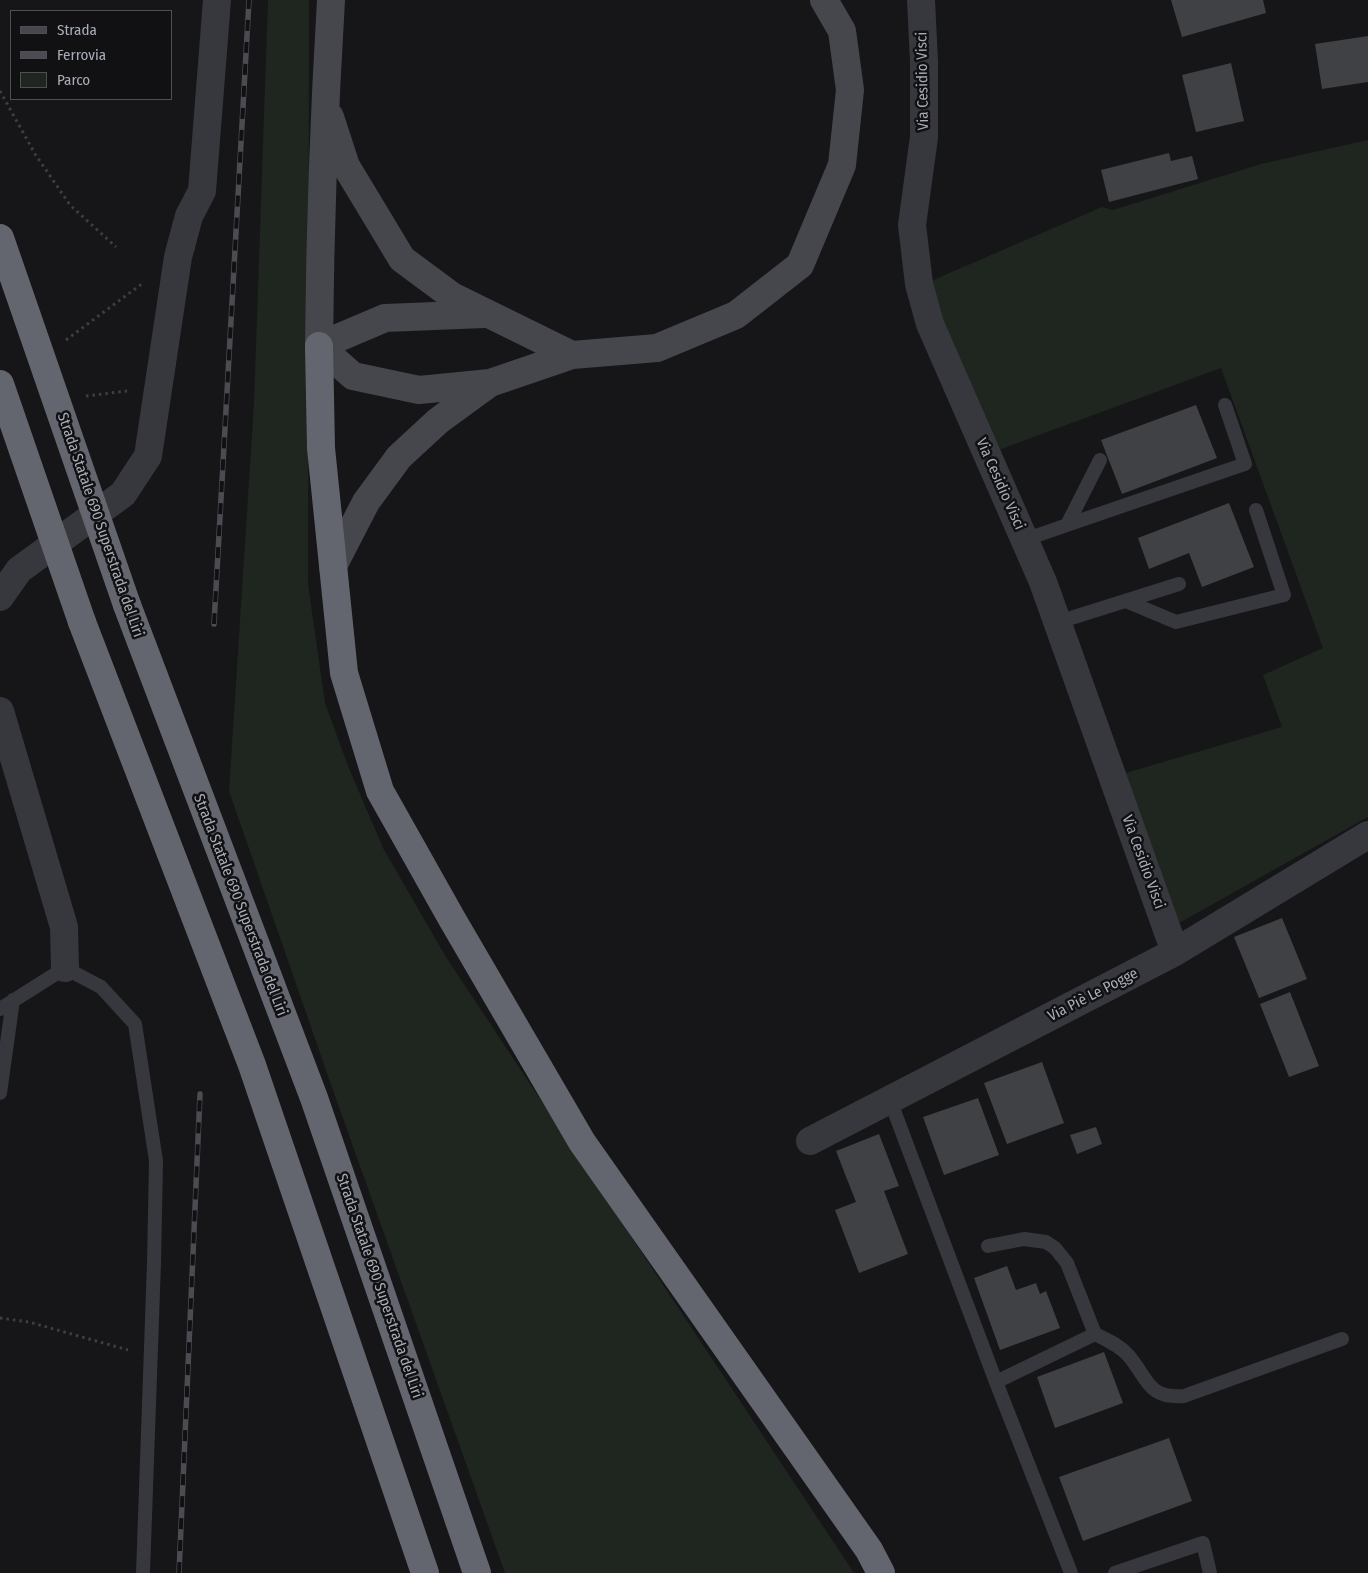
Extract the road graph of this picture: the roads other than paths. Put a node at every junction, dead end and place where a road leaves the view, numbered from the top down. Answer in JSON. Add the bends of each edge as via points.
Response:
{"nodes":[{"id":1,"x":217,"y":0,"type":"edge"},
{"id":2,"x":331,"y":0,"type":"edge"},
{"id":3,"x":824,"y":0,"type":"edge"},
{"id":4,"x":922,"y":0,"type":"edge"},
{"id":5,"x":324,"y":100,"type":"junction"},
{"id":6,"x":0,"y":238,"type":"edge"},
{"id":7,"x":488,"y":314,"type":"junction"},
{"id":8,"x":319,"y":346,"type":"junction"},
{"id":9,"x":572,"y":355,"type":"junction"},
{"id":10,"x":490,"y":383,"type":"junction"},
{"id":11,"x":0,"y":384,"type":"edge"},
{"id":12,"x":1225,"y":405,"type":"dead end"},
{"id":13,"x":1100,"y":460,"type":"dead end"},
{"id":14,"x":1256,"y":510,"type":"dead end"},
{"id":15,"x":1067,"y":525,"type":"junction"},
{"id":16,"x":1024,"y":540,"type":"junction"},
{"id":17,"x":333,"y":566,"type":"junction"},
{"id":18,"x":1179,"y":584,"type":"dead end"},
{"id":19,"x":0,"y":597,"type":"edge"},
{"id":20,"x":1126,"y":601,"type":"junction"},
{"id":21,"x":1058,"y":626,"type":"junction"},
{"id":22,"x":0,"y":711,"type":"edge"},
{"id":23,"x":1368,"y":835,"type":"edge"},
{"id":24,"x":1176,"y":952,"type":"junction"},
{"id":25,"x":65,"y":968,"type":"junction"},
{"id":26,"x":13,"y":1000,"type":"junction"},
{"id":27,"x":0,"y":1008,"type":"edge"},
{"id":28,"x":0,"y":1093,"type":"edge"},
{"id":29,"x":890,"y":1100,"type":"junction"},
{"id":30,"x":810,"y":1141,"type":"dead end"},
{"id":31,"x":988,"y":1246,"type":"dead end"},
{"id":32,"x":1096,"y":1334,"type":"junction"},
{"id":33,"x":1342,"y":1339,"type":"dead end"},
{"id":34,"x":996,"y":1382,"type":"junction"},
{"id":35,"x":875,"y":1562,"type":"edge"},
{"id":36,"x":144,"y":1573,"type":"edge"},
{"id":37,"x":425,"y":1573,"type":"edge"},
{"id":38,"x":477,"y":1573,"type":"edge"},
{"id":39,"x":895,"y":1573,"type":"edge"},
{"id":40,"x":1071,"y":1573,"type":"edge"},
{"id":41,"x":1115,"y":1573,"type":"edge"},
{"id":42,"x":1210,"y":1573,"type":"edge"}],
"edges":[{"from":1,"to":19,"type":"street","via":[[202,191],[190,216],[178,257],[148,456],[123,494],[19,570]]},
{"from":2,"to":5,"type":"street"},
{"from":3,"to":9,"type":"street","via":[[842,32],[850,90],[842,165],[800,265],[736,315],[657,348]]},
{"from":4,"to":16,"type":"street","name":"Via Cesidio Visci","via":[[924,137],[912,225],[919,284],[930,324]]},
{"from":5,"to":7,"type":"street","via":[[346,166],[402,259],[452,296]]},
{"from":5,"to":8,"type":"street"},
{"from":6,"to":38,"type":"highway","name":"Strada Statale 690 Superstrada del Liri","bridge":true,"via":[[127,605],[314,1098]]},
{"from":7,"to":8,"type":"street","via":[[385,318]]},
{"from":7,"to":9,"type":"street"},
{"from":8,"to":10,"type":"street","via":[[353,376],[419,390]]},
{"from":8,"to":17,"type":"highway","via":[[321,448]]},
{"from":9,"to":10,"type":"street"},
{"from":10,"to":17,"type":"street","via":[[438,421],[399,456],[366,502]]},
{"from":11,"to":37,"type":"highway","bridge":true,"via":[[82,622],[252,1065]]},
{"from":12,"to":15,"type":"lane","via":[[1245,464]]},
{"from":13,"to":15,"type":"lane"},
{"from":14,"to":20,"type":"lane","via":[[1284,595],[1176,622]]},
{"from":15,"to":16,"type":"lane"},
{"from":16,"to":21,"type":"street","name":"Via Cesidio Visci"},
{"from":17,"to":35,"type":"highway","via":[[344,673],[380,791],[582,1142]]},
{"from":18,"to":20,"type":"lane"},
{"from":20,"to":21,"type":"lane","via":[[1071,618]]},
{"from":21,"to":24,"type":"street","name":"Via Cesidio Visci"},
{"from":22,"to":25,"type":"street","via":[[64,927]]},
{"from":23,"to":24,"type":"street","name":"Via Piè Le Pogge"},
{"from":24,"to":29,"type":"street","name":"Via Piè Le Pogge"},
{"from":25,"to":26,"type":"lane"},
{"from":25,"to":36,"type":"lane","via":[[101,987],[135,1024],[156,1161]]},
{"from":26,"to":27,"type":"lane"},
{"from":26,"to":28,"type":"lane"},
{"from":29,"to":30,"type":"street","name":"Via Piè Le Pogge"},
{"from":29,"to":34,"type":"lane"},
{"from":31,"to":32,"type":"lane","via":[[1024,1239],[1046,1242],[1055,1248],[1066,1263]]},
{"from":32,"to":33,"type":"lane","via":[[1129,1356],[1150,1387],[1172,1397],[1195,1393]]},
{"from":32,"to":34,"type":"lane"},
{"from":34,"to":40,"type":"lane"},
{"from":35,"to":39,"type":"highway"},
{"from":41,"to":42,"type":"lane","via":[[1203,1543]]}]}
